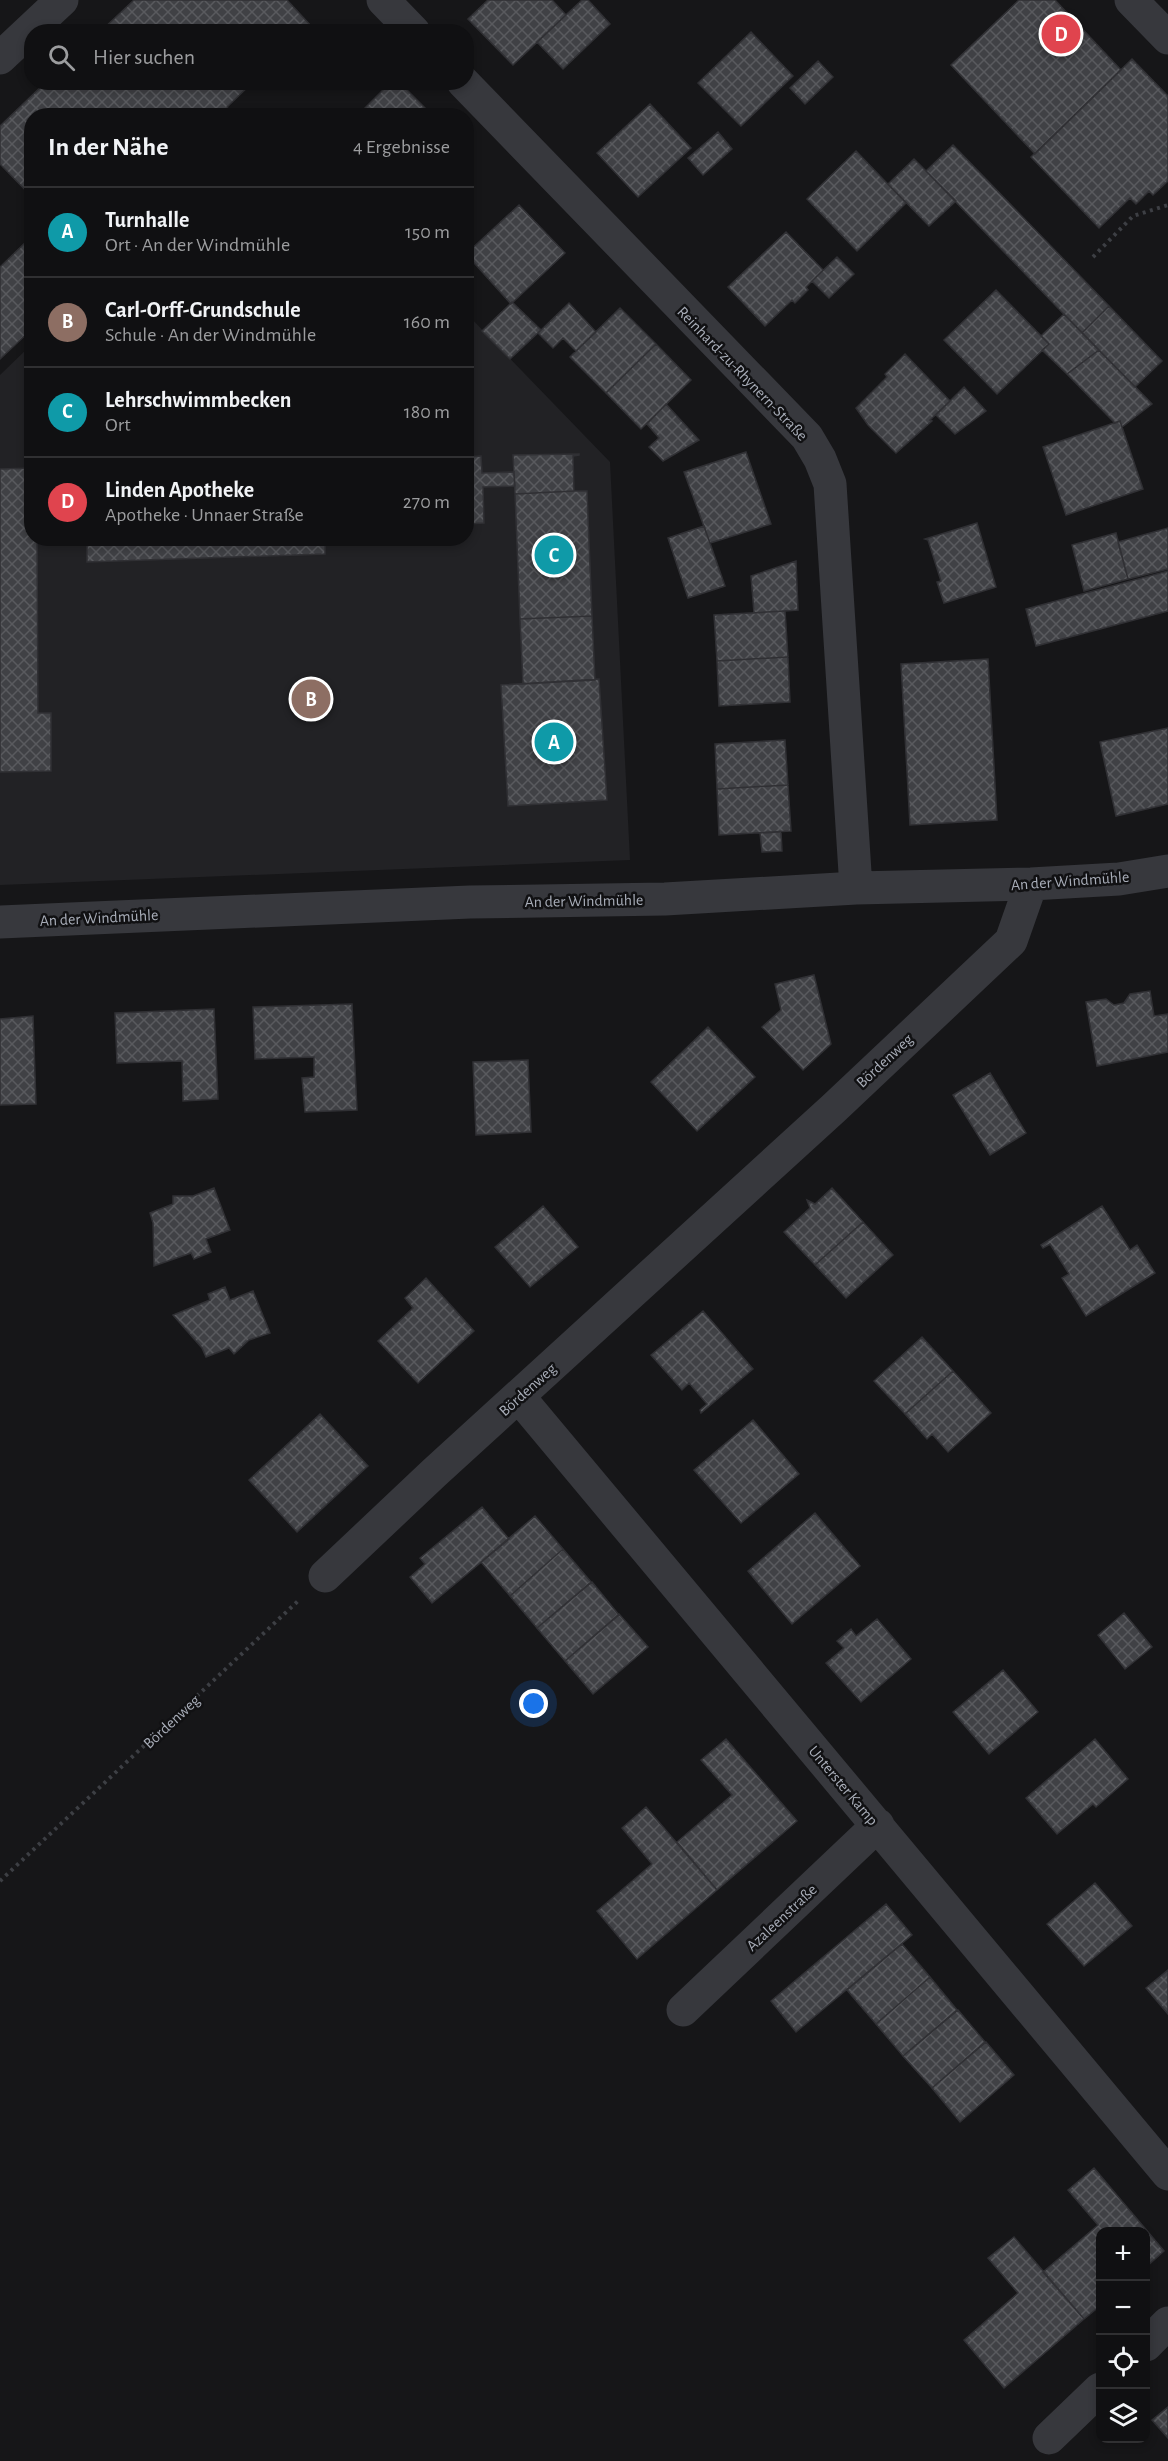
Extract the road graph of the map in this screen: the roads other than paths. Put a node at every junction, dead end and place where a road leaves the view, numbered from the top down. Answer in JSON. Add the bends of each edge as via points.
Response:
{"nodes":[{"id":1,"x":62,"y":0,"type":"edge"},
{"id":2,"x":383,"y":0,"type":"edge"},
{"id":3,"x":1131,"y":0,"type":"edge"},
{"id":4,"x":36,"y":24,"type":"edge"},
{"id":5,"x":406,"y":24,"type":"edge"},
{"id":6,"x":24,"y":36,"type":"edge"},
{"id":7,"x":1168,"y":38,"type":"edge"},
{"id":8,"x":0,"y":58,"type":"edge"},
{"id":9,"x":471,"y":90,"type":"edge"},
{"id":10,"x":1168,"y":871,"type":"edge"},
{"id":11,"x":1031,"y":884,"type":"junction"},
{"id":12,"x":856,"y":888,"type":"junction"},
{"id":13,"x":0,"y":922,"type":"edge"},
{"id":14,"x":519,"y":1397,"type":"junction"},
{"id":15,"x":325,"y":1576,"type":"road end"},
{"id":16,"x":878,"y":1825,"type":"junction"},
{"id":17,"x":683,"y":2010,"type":"dead end"},
{"id":18,"x":1168,"y":2174,"type":"edge"},
{"id":19,"x":1168,"y":2323,"type":"edge"},
{"id":20,"x":1150,"y":2341,"type":"edge"},
{"id":21,"x":1096,"y":2394,"type":"edge"},
{"id":22,"x":1049,"y":2438,"type":"dead end"}],
"edges":[{"from":1,"to":4,"type":"street"},
{"from":2,"to":5,"type":"street"},
{"from":3,"to":7,"type":"street"},
{"from":6,"to":8,"type":"street"},
{"from":9,"to":12,"type":"street","name":"Reinhard-zu-Rhynern-Straße","via":[[807,437],[820,459],[830,484]]},
{"from":10,"to":11,"type":"street","name":"An der Windmühle","via":[[1119,879]]},
{"from":11,"to":12,"type":"street","name":"An der Windmühle"},
{"from":11,"to":14,"type":"street","name":"Bördenweg","via":[[1011,941]]},
{"from":12,"to":13,"type":"street","name":"An der Windmühle"},
{"from":14,"to":15,"type":"street","name":"Bördenweg"},
{"from":14,"to":16,"type":"street","name":"Unterster Kamp"},
{"from":16,"to":17,"type":"street","name":"Azaleenstraße"},
{"from":16,"to":18,"type":"street","name":"Unterster Kamp"},
{"from":19,"to":20,"type":"street"},
{"from":21,"to":22,"type":"street"}]}
